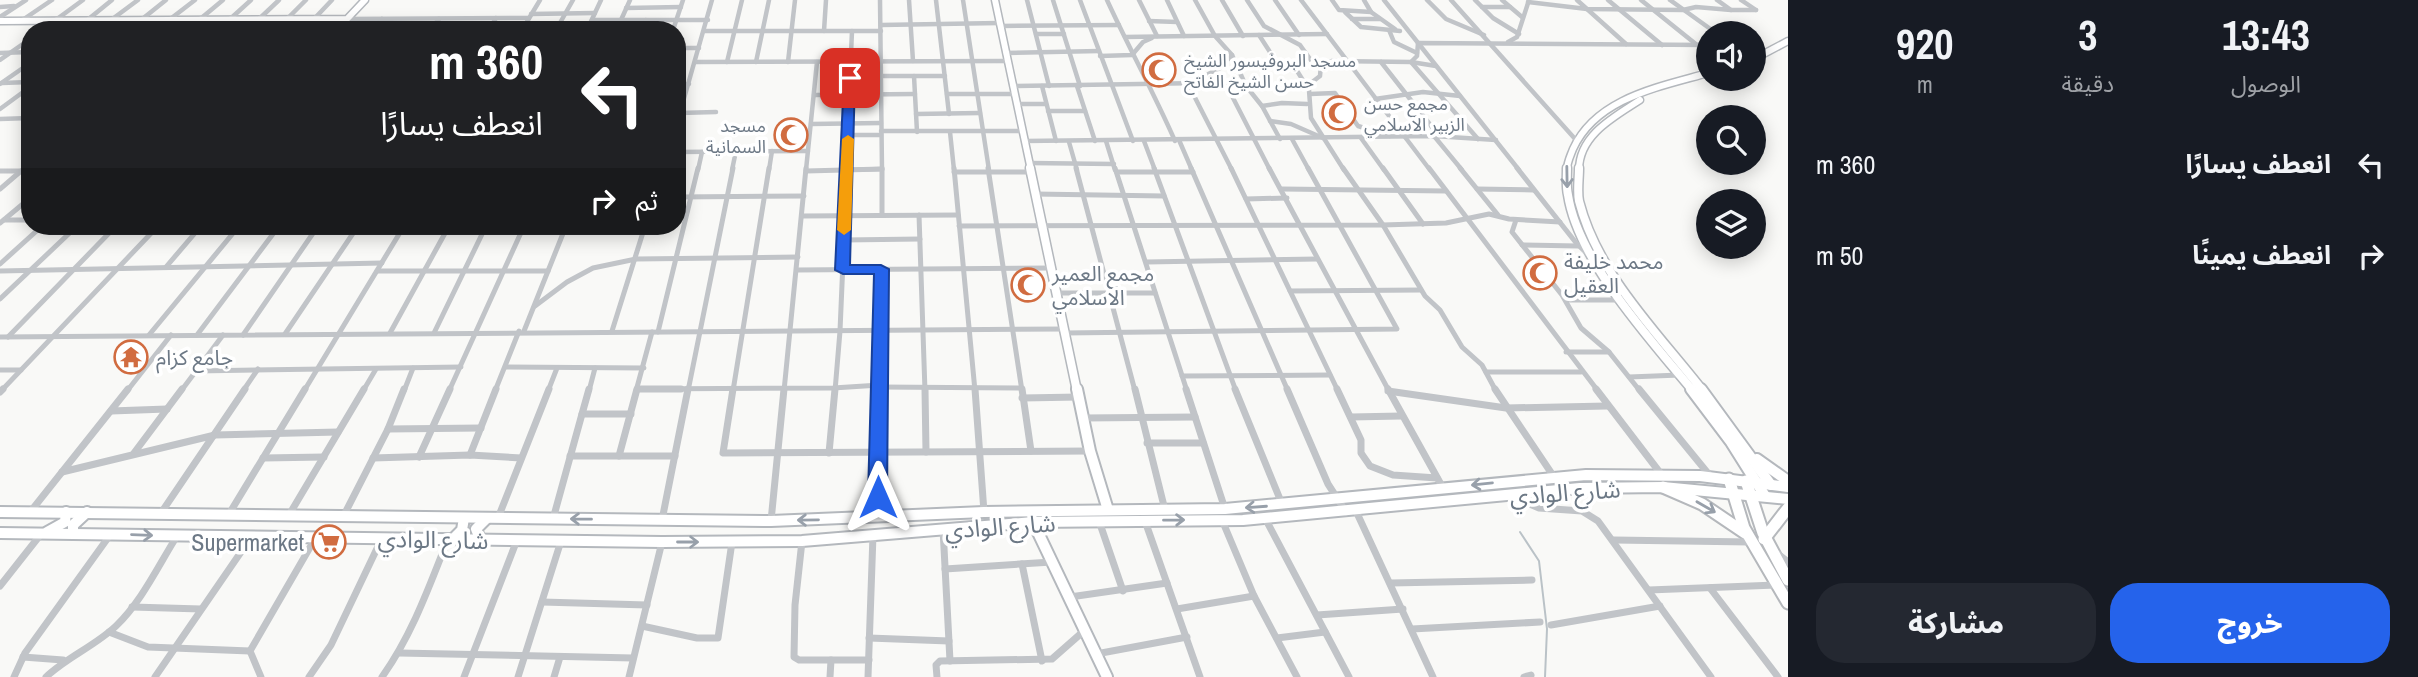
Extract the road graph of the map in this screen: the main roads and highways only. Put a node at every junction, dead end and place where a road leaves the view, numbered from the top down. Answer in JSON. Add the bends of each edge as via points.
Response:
{"nodes":[{"id":1,"x":365,"y":0,"type":"edge"},
{"id":2,"x":995,"y":0,"type":"edge"},
{"id":3,"x":0,"y":19,"type":"edge"},
{"id":4,"x":1788,"y":41,"type":"edge"},
{"id":5,"x":1788,"y":48,"type":"edge"},
{"id":6,"x":1766,"y":53,"type":"edge"},
{"id":7,"x":1766,"y":58,"type":"edge"},
{"id":8,"x":1696,"y":79,"type":"edge"},
{"id":9,"x":1629,"y":101,"type":"junction"},
{"id":10,"x":1569,"y":205,"type":"junction"},
{"id":11,"x":1580,"y":206,"type":"junction"},
{"id":12,"x":1750,"y":454,"type":"junction"},
{"id":13,"x":1729,"y":479,"type":"junction"},
{"id":14,"x":1788,"y":481,"type":"edge"},
{"id":15,"x":1752,"y":482,"type":"junction"},
{"id":16,"x":1770,"y":484,"type":"junction"},
{"id":17,"x":1663,"y":487,"type":"junction"},
{"id":18,"x":1788,"y":487,"type":"edge"},
{"id":19,"x":1731,"y":492,"type":"junction"},
{"id":20,"x":1382,"y":494,"type":"junction"},
{"id":21,"x":1749,"y":495,"type":"junction"},
{"id":22,"x":1765,"y":496,"type":"junction"},
{"id":23,"x":1784,"y":499,"type":"edge"},
{"id":24,"x":1390,"y":507,"type":"junction"},
{"id":25,"x":1788,"y":508,"type":"edge"},
{"id":26,"x":1108,"y":510,"type":"junction"},
{"id":27,"x":0,"y":512,"type":"edge"},
{"id":28,"x":66,"y":512,"type":"junction"},
{"id":29,"x":87,"y":512,"type":"junction"},
{"id":30,"x":1223,"y":514,"type":"junction"},
{"id":31,"x":464,"y":518,"type":"junction"},
{"id":32,"x":493,"y":518,"type":"junction"},
{"id":33,"x":1033,"y":522,"type":"junction"},
{"id":34,"x":44,"y":532,"type":"junction"},
{"id":35,"x":0,"y":533,"type":"edge"},
{"id":36,"x":73,"y":533,"type":"junction"},
{"id":37,"x":1748,"y":537,"type":"junction"},
{"id":38,"x":451,"y":539,"type":"junction"},
{"id":39,"x":480,"y":539,"type":"junction"},
{"id":40,"x":1765,"y":541,"type":"junction"},
{"id":41,"x":1782,"y":583,"type":"edge"},
{"id":42,"x":1788,"y":603,"type":"edge"},
{"id":43,"x":1107,"y":677,"type":"edge"}],
"edges":[{"from":1,"to":3,"type":"main road","via":[[348,19]]},
{"from":2,"to":26,"type":"main road","via":[[1090,451]]},
{"from":4,"to":6,"type":"main road"},
{"from":5,"to":7,"type":"main road"},
{"from":8,"to":9,"type":"main road","via":[[1656,87]]},
{"from":9,"to":10,"type":"main road","one_way":true,"via":[[1595,119],[1576,141],[1566,169]]},
{"from":9,"to":11,"type":"main road","via":[[1584,144],[1577,167]]},
{"from":10,"to":11,"type":"main road"},
{"from":10,"to":15,"type":"main road","via":[[1593,259],[1731,441]]},
{"from":11,"to":12,"type":"main road","via":[[1612,277]]},
{"from":12,"to":14,"type":"main road"},
{"from":12,"to":16,"type":"main road"},
{"from":13,"to":15,"type":"main road","name":"شارع الوادي"},
{"from":13,"to":19,"type":"main road"},
{"from":13,"to":20,"type":"main road","name":"شارع الوادي","one_way":true,"via":[[1661,474],[1554,477]]},
{"from":15,"to":16,"type":"main road","name":"شارع الوادي"},
{"from":15,"to":21,"type":"main road"},
{"from":15,"to":22,"type":"main road"},
{"from":16,"to":18,"type":"main road","name":"شارع الوادي"},
{"from":16,"to":23,"type":"main road"},
{"from":17,"to":19,"type":"main road","name":"شارع الوادي"},
{"from":17,"to":24,"type":"main road","name":"شارع الوادي","via":[[1580,488]]},
{"from":17,"to":37,"type":"main road","one_way":true,"via":[[1702,504]]},
{"from":19,"to":21,"type":"main road","name":"شارع الوادي"},
{"from":19,"to":37,"type":"main road"},
{"from":20,"to":24,"type":"main road"},
{"from":20,"to":30,"type":"main road","name":"شارع الوادي","one_way":true},
{"from":21,"to":22,"type":"main road","name":"شارع الوادي"},
{"from":21,"to":40,"type":"main road"},
{"from":22,"to":23,"type":"main road","name":"شارع الوادي"},
{"from":24,"to":30,"type":"main road","name":"شارع الوادي","via":[[1265,518]]},
{"from":25,"to":40,"type":"main road","via":[[1777,516]]},
{"from":26,"to":30,"type":"main road","name":"شارع الوادي"},
{"from":26,"to":32,"type":"main road","name":"شارع الوادي","one_way":true,"via":[[771,521]]},
{"from":27,"to":28,"type":"main road","name":"شارع الوادي"},
{"from":28,"to":29,"type":"main road","name":"شارع الوادي"},
{"from":28,"to":34,"type":"main road","via":[[65,522]]},
{"from":29,"to":31,"type":"main road","name":"شارع الوادي"},
{"from":29,"to":36,"type":"main road","via":[[73,525]]},
{"from":33,"to":30,"type":"main road","name":"شارع الوادي","one_way":true,"via":[[1145,521]]},
{"from":31,"to":32,"type":"main road","name":"شارع الوادي"},
{"from":31,"to":38,"type":"main road","via":[[461,530]]},
{"from":32,"to":39,"type":"main road","via":[[475,529]]},
{"from":39,"to":33,"type":"main road","name":"شارع الوادي","one_way":true,"via":[[802,541]]},
{"from":33,"to":43,"type":"main road"},
{"from":34,"to":35,"type":"main road","name":"شارع الوادي"},
{"from":34,"to":36,"type":"main road","name":"شارع الوادي"},
{"from":36,"to":38,"type":"main road","name":"شارع الوادي","one_way":true},
{"from":37,"to":41,"type":"main road"},
{"from":38,"to":39,"type":"main road","name":"شارع الوادي"},
{"from":40,"to":41,"type":"main road"},
{"from":41,"to":42,"type":"main road"}]}
